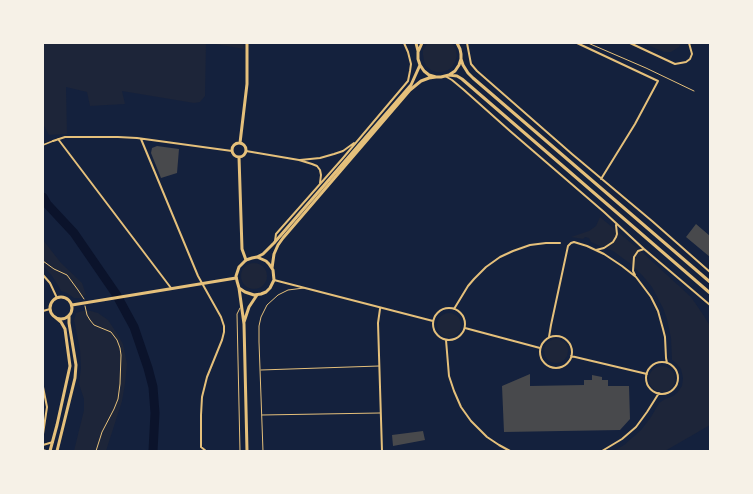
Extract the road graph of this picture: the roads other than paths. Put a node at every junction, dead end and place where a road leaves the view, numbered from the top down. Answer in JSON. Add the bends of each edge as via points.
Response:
{"nodes":[{"id":1,"x":247,"y":43,"type":"edge"},
{"id":2,"x":404,"y":43,"type":"edge"},
{"id":3,"x":416,"y":43,"type":"edge"},
{"id":4,"x":422,"y":43,"type":"edge"},
{"id":5,"x":457,"y":43,"type":"edge"},
{"id":6,"x":467,"y":43,"type":"edge"},
{"id":7,"x":578,"y":43,"type":"edge"},
{"id":8,"x":630,"y":43,"type":"edge"},
{"id":9,"x":690,"y":43,"type":"edge"},
{"id":10,"x":418,"y":52,"type":"junction"},
{"id":11,"x":461,"y":59,"type":"junction"},
{"id":12,"x":420,"y":65,"type":"junction"},
{"id":13,"x":449,"y":75,"type":"junction"},
{"id":14,"x":445,"y":76,"type":"junction"},
{"id":15,"x":436,"y":77,"type":"junction"},
{"id":16,"x":58,"y":139,"type":"junction"},
{"id":17,"x":141,"y":139,"type":"junction"},
{"id":18,"x":359,"y":139,"type":"junction"},
{"id":19,"x":53,"y":141,"type":"joint"},
{"id":20,"x":240,"y":143,"type":"junction"},
{"id":21,"x":43,"y":145,"type":"edge"},
{"id":22,"x":232,"y":151,"type":"junction"},
{"id":23,"x":246,"y":151,"type":"junction"},
{"id":24,"x":239,"y":157,"type":"junction"},
{"id":25,"x":299,"y":160,"type":"junction"},
{"id":26,"x":601,"y":179,"type":"junction"},
{"id":27,"x":320,"y":184,"type":"junction"},
{"id":28,"x":616,"y":223,"type":"junction"},
{"id":29,"x":274,"y":243,"type":"junction"},
{"id":30,"x":560,"y":243,"type":"dead end"},
{"id":31,"x":644,"y":249,"type":"junction"},
{"id":32,"x":595,"y":250,"type":"junction"},
{"id":33,"x":257,"y":257,"type":"junction"},
{"id":34,"x":246,"y":260,"type":"junction"},
{"id":35,"x":272,"y":268,"type":"junction"},
{"id":36,"x":710,"y":272,"type":"edge"},
{"id":37,"x":43,"y":275,"type":"edge"},
{"id":38,"x":635,"y":276,"type":"junction"},
{"id":39,"x":236,"y":278,"type":"junction"},
{"id":40,"x":274,"y":280,"type":"junction"},
{"id":41,"x":710,"y":282,"type":"edge"},
{"id":42,"x":202,"y":283,"type":"junction"},
{"id":43,"x":239,"y":288,"type":"junction"},
{"id":44,"x":304,"y":288,"type":"junction"},
{"id":45,"x":172,"y":289,"type":"junction"},
{"id":46,"x":710,"y":293,"type":"edge"},
{"id":47,"x":257,"y":295,"type":"junction"},
{"id":48,"x":57,"y":298,"type":"junction"},
{"id":49,"x":72,"y":305,"type":"junction"},
{"id":50,"x":241,"y":305,"type":"junction"},
{"id":51,"x":710,"y":305,"type":"edge"},
{"id":52,"x":380,"y":308,"type":"junction"},
{"id":53,"x":50,"y":309,"type":"junction"},
{"id":54,"x":454,"y":309,"type":"junction"},
{"id":55,"x":43,"y":311,"type":"edge"},
{"id":56,"x":70,"y":315,"type":"junction"},
{"id":57,"x":55,"y":317,"type":"junction"},
{"id":58,"x":433,"y":321,"type":"junction"},
{"id":59,"x":244,"y":324,"type":"junction"},
{"id":60,"x":465,"y":328,"type":"junction"},
{"id":61,"x":549,"y":337,"type":"junction"},
{"id":62,"x":446,"y":340,"type":"junction"},
{"id":63,"x":540,"y":348,"type":"junction"},
{"id":64,"x":571,"y":356,"type":"junction"},
{"id":65,"x":667,"y":363,"type":"junction"},
{"id":66,"x":380,"y":366,"type":"junction"},
{"id":67,"x":260,"y":370,"type":"junction"},
{"id":68,"x":647,"y":374,"type":"junction"},
{"id":69,"x":43,"y":387,"type":"edge"},
{"id":70,"x":659,"y":394,"type":"junction"},
{"id":71,"x":44,"y":397,"type":"edge"},
{"id":72,"x":381,"y":413,"type":"junction"},
{"id":73,"x":262,"y":415,"type":"junction"},
{"id":74,"x":43,"y":434,"type":"edge"},
{"id":75,"x":52,"y":442,"type":"junction"},
{"id":76,"x":43,"y":445,"type":"edge"},
{"id":77,"x":201,"y":447,"type":"junction"},
{"id":78,"x":43,"y":450,"type":"edge"},
{"id":79,"x":46,"y":451,"type":"edge"},
{"id":80,"x":50,"y":451,"type":"edge"},
{"id":81,"x":57,"y":451,"type":"edge"},
{"id":82,"x":199,"y":451,"type":"edge"},
{"id":83,"x":206,"y":451,"type":"edge"},
{"id":84,"x":240,"y":451,"type":"edge"},
{"id":85,"x":247,"y":451,"type":"edge"},
{"id":86,"x":263,"y":451,"type":"edge"},
{"id":87,"x":382,"y":451,"type":"edge"},
{"id":88,"x":510,"y":451,"type":"edge"},
{"id":89,"x":602,"y":451,"type":"edge"}],
"edges":[{"from":1,"to":20,"type":"main road","via":[[247,84]]},
{"from":2,"to":18,"type":"street","via":[[411,64],[408,81]]},
{"from":3,"to":10,"type":"main road"},
{"from":4,"to":10,"type":"main road"},
{"from":5,"to":11,"type":"main road"},
{"from":6,"to":26,"type":"street","via":[[471,64],[477,71]]},
{"from":7,"to":26,"type":"street","via":[[658,81]]},
{"from":8,"to":9,"type":"street","via":[[675,64],[690,59]]},
{"from":10,"to":12,"type":"main road"},
{"from":11,"to":13,"type":"main road","via":[[455,71]]},
{"from":11,"to":41,"type":"main road","via":[[473,78]]},
{"from":12,"to":15,"type":"main road","via":[[424,71]]},
{"from":12,"to":29,"type":"main road","via":[[411,85]]},
{"from":13,"to":14,"type":"main road"},
{"from":13,"to":46,"type":"main road","via":[[462,79]]},
{"from":14,"to":15,"type":"main road"},
{"from":14,"to":28,"type":"street"},
{"from":15,"to":35,"type":"main road","via":[[428,78],[410,90],[283,238],[274,254]]},
{"from":16,"to":17,"type":"street"},
{"from":16,"to":19,"type":"street"},
{"from":16,"to":45,"type":"street"},
{"from":17,"to":22,"type":"street"},
{"from":17,"to":42,"type":"street"},
{"from":18,"to":25,"type":"street","via":[[339,153]]},
{"from":18,"to":27,"type":"street"},
{"from":19,"to":21,"type":"street"},
{"from":20,"to":22,"type":"main road","via":[[236,144]]},
{"from":20,"to":23,"type":"main road","via":[[245,146]]},
{"from":22,"to":24,"type":"main road"},
{"from":23,"to":24,"type":"main road"},
{"from":23,"to":25,"type":"street"},
{"from":24,"to":34,"type":"main road","via":[[242,249]]},
{"from":25,"to":27,"type":"street","via":[[317,166],[321,175]]},
{"from":26,"to":36,"type":"street"},
{"from":27,"to":29,"type":"street","via":[[276,234]]},
{"from":28,"to":31,"type":"street"},
{"from":28,"to":32,"type":"street","via":[[617,234],[614,242]]},
{"from":29,"to":33,"type":"main road"},
{"from":30,"to":54,"type":"street","via":[[530,245],[500,257],[474,279]]},
{"from":31,"to":38,"type":"street","via":[[638,251],[634,257]]},
{"from":31,"to":51,"type":"street"},
{"from":32,"to":38,"type":"street"},
{"from":32,"to":61,"type":"street","via":[[574,242],[568,246]]},
{"from":33,"to":34,"type":"main road"},
{"from":33,"to":35,"type":"main road","via":[[266,261]]},
{"from":34,"to":39,"type":"main road","via":[[238,267]]},
{"from":35,"to":40,"type":"main road"},
{"from":37,"to":48,"type":"street"},
{"from":38,"to":65,"type":"street","via":[[658,311]]},
{"from":39,"to":42,"type":"main road"},
{"from":39,"to":43,"type":"main road"},
{"from":40,"to":44,"type":"street"},
{"from":40,"to":47,"type":"main road","via":[[266,292]]},
{"from":42,"to":45,"type":"main road"},
{"from":42,"to":77,"type":"street","via":[[222,322],[224,332],[203,393]]},
{"from":43,"to":47,"type":"main road","via":[[250,295]]},
{"from":43,"to":50,"type":"main road"},
{"from":44,"to":52,"type":"street"},
{"from":44,"to":67,"type":"lane","via":[[281,293],[263,311],[259,326]]},
{"from":45,"to":49,"type":"main road"},
{"from":47,"to":59,"type":"main road"},
{"from":48,"to":49,"type":"main road","via":[[66,298]]},
{"from":48,"to":53,"type":"main road"},
{"from":49,"to":56,"type":"main road"},
{"from":50,"to":59,"type":"main road"},
{"from":50,"to":84,"type":"lane","via":[[237,314]]},
{"from":52,"to":58,"type":"street"},
{"from":52,"to":66,"type":"street"},
{"from":53,"to":55,"type":"street"},
{"from":53,"to":57,"type":"main road"},
{"from":54,"to":58,"type":"street","via":[[443,309]]},
{"from":54,"to":60,"type":"street","via":[[462,314]]},
{"from":56,"to":57,"type":"main road","via":[[61,319]]},
{"from":56,"to":81,"type":"main road","via":[[76,365],[75,378]]},
{"from":57,"to":75,"type":"main road","via":[[65,330],[70,366]]},
{"from":58,"to":62,"type":"street","via":[[435,333]]},
{"from":59,"to":85,"type":"main road"},
{"from":60,"to":62,"type":"street","via":[[460,337]]},
{"from":60,"to":63,"type":"street"},
{"from":61,"to":63,"type":"street"},
{"from":61,"to":64,"type":"street","via":[[556,336],[568,341]]},
{"from":62,"to":88,"type":"street","via":[[449,376],[461,407],[487,437]]},
{"from":63,"to":64,"type":"street","via":[[542,359],[553,367],[566,364]]},
{"from":64,"to":68,"type":"street"},
{"from":65,"to":68,"type":"street","via":[[661,362],[652,366]]},
{"from":65,"to":70,"type":"street","via":[[676,370],[677,384],[671,392]]},
{"from":66,"to":67,"type":"lane"},
{"from":66,"to":72,"type":"street"},
{"from":67,"to":73,"type":"lane"},
{"from":68,"to":70,"type":"street","via":[[650,388]]},
{"from":69,"to":71,"type":"street"},
{"from":70,"to":89,"type":"street","via":[[636,426],[622,439]]},
{"from":71,"to":74,"type":"street","via":[[47,407]]},
{"from":72,"to":73,"type":"lane"},
{"from":72,"to":87,"type":"street"},
{"from":73,"to":86,"type":"lane"},
{"from":75,"to":76,"type":"street"},
{"from":75,"to":80,"type":"main road"},
{"from":77,"to":82,"type":"street"},
{"from":77,"to":83,"type":"street"},
{"from":78,"to":79,"type":"street"}]}
